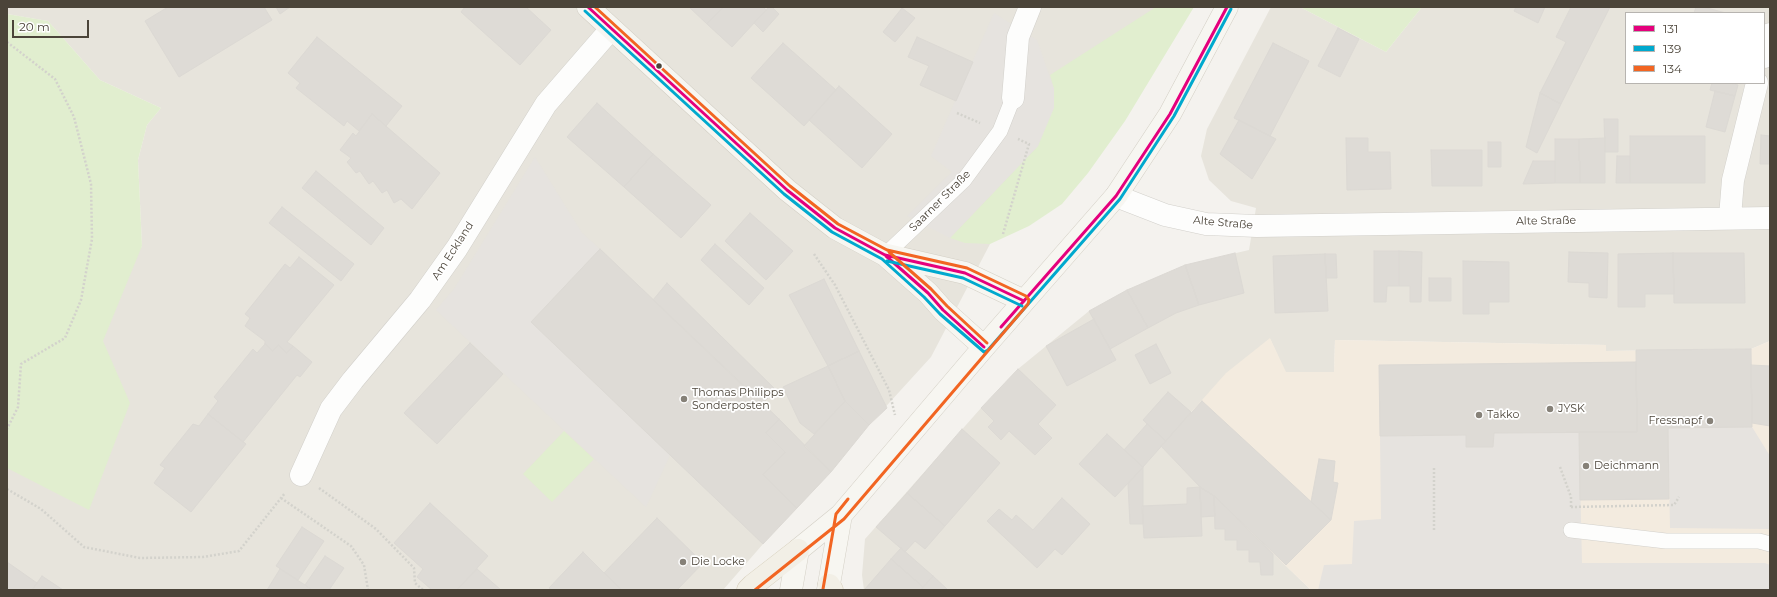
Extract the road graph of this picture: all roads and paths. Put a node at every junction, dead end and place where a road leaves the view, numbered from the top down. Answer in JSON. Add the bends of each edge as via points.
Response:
{"nodes":[{"id":1,"x":588,"y":7,"type":"edge"},
{"id":2,"x":1030,"y":7,"type":"edge"},
{"id":3,"x":1227,"y":7,"type":"edge"},
{"id":4,"x":611,"y":30,"type":"junction"},
{"id":5,"x":1770,"y":34,"type":"edge"},
{"id":6,"x":7,"y":42,"type":"edge"},
{"id":7,"x":1765,"y":53,"type":"edge"},
{"id":8,"x":1757,"y":84,"type":"edge"},
{"id":9,"x":1013,"y":98,"type":"joint"},
{"id":10,"x":1116,"y":196,"type":"junction"},
{"id":11,"x":1730,"y":217,"type":"junction"},
{"id":12,"x":1770,"y":218,"type":"edge"},
{"id":13,"x":814,"y":254,"type":"dead end"},
{"id":14,"x":885,"y":255,"type":"junction"},
{"id":15,"x":1024,"y":301,"type":"junction"},
{"id":16,"x":984,"y":347,"type":"junction"},
{"id":17,"x":7,"y":429,"type":"edge"},
{"id":18,"x":902,"y":443,"type":"junction"},
{"id":19,"x":1560,"y":467,"type":"dead end"},
{"id":20,"x":1434,"y":468,"type":"dead end"},
{"id":21,"x":301,"y":475,"type":"junction"},
{"id":22,"x":7,"y":489,"type":"edge"},
{"id":23,"x":1679,"y":497,"type":"dead end"},
{"id":24,"x":281,"y":498,"type":"junction"},
{"id":25,"x":1571,"y":507,"type":"junction"},
{"id":26,"x":1571,"y":512,"type":"dead end"},
{"id":27,"x":842,"y":515,"type":"junction"},
{"id":28,"x":1571,"y":530,"type":"dead end"},
{"id":29,"x":1434,"y":531,"type":"dead end"},
{"id":30,"x":1770,"y":544,"type":"edge"},
{"id":31,"x":798,"y":550,"type":"junction"},
{"id":32,"x":830,"y":588,"type":"edge"},
{"id":33,"x":368,"y":590,"type":"edge"},
{"id":34,"x":423,"y":590,"type":"edge"},
{"id":35,"x":748,"y":590,"type":"edge"},
{"id":36,"x":791,"y":590,"type":"edge"}],
"edges":[{"from":1,"to":4,"type":"main road"},
{"from":2,"to":9,"type":"street","name":"Saarner Straße","via":[[1018,37]]},
{"from":3,"to":10,"type":"main road","via":[[1170,114]]},
{"from":4,"to":14,"type":"main road","via":[[786,190],[835,228]]},
{"from":4,"to":21,"type":"street","name":"Am Eckland","via":[[546,104],[457,248],[420,300],[331,409]]},
{"from":5,"to":7,"type":"street"},
{"from":6,"to":17,"type":"path","via":[[55,79],[74,117],[91,184],[92,239],[81,300],[65,338],[21,364],[18,407]]},
{"from":8,"to":11,"type":"street","via":[[1733,180]]},
{"from":9,"to":14,"type":"lane","name":"Saarner Straße","via":[[1000,131],[964,180]]},
{"from":10,"to":11,"type":"street","name":"Alte Straße","via":[[1164,215],[1206,224],[1257,226]]},
{"from":10,"to":15,"type":"main road"},
{"from":11,"to":12,"type":"street","name":"Alte Straße"},
{"from":13,"to":18,"type":"path","via":[[835,285],[889,390]]},
{"from":14,"to":15,"type":"main road","via":[[965,273]]},
{"from":14,"to":16,"type":"main road"},
{"from":15,"to":16,"type":"main road"},
{"from":16,"to":18,"type":"main road"},
{"from":18,"to":27,"type":"main road"},
{"from":19,"to":25,"type":"path","via":[[1572,497]]},
{"from":20,"to":29,"type":"path"},
{"from":21,"to":24,"type":"path"},
{"from":21,"to":34,"type":"path","via":[[376,529],[414,568],[415,583]]},
{"from":22,"to":24,"type":"path","via":[[42,509],[84,547],[140,558],[203,557],[239,551]]},
{"from":23,"to":25,"type":"path","via":[[1674,505]]},
{"from":24,"to":33,"type":"path","via":[[351,546],[364,565]]},
{"from":25,"to":26,"type":"path"},
{"from":27,"to":31,"type":"main road"},
{"from":27,"to":32,"type":"main road"},
{"from":28,"to":30,"type":"lane","via":[[1666,541],[1759,541]]},
{"from":31,"to":35,"type":"main road"},
{"from":31,"to":36,"type":"main road"}]}
